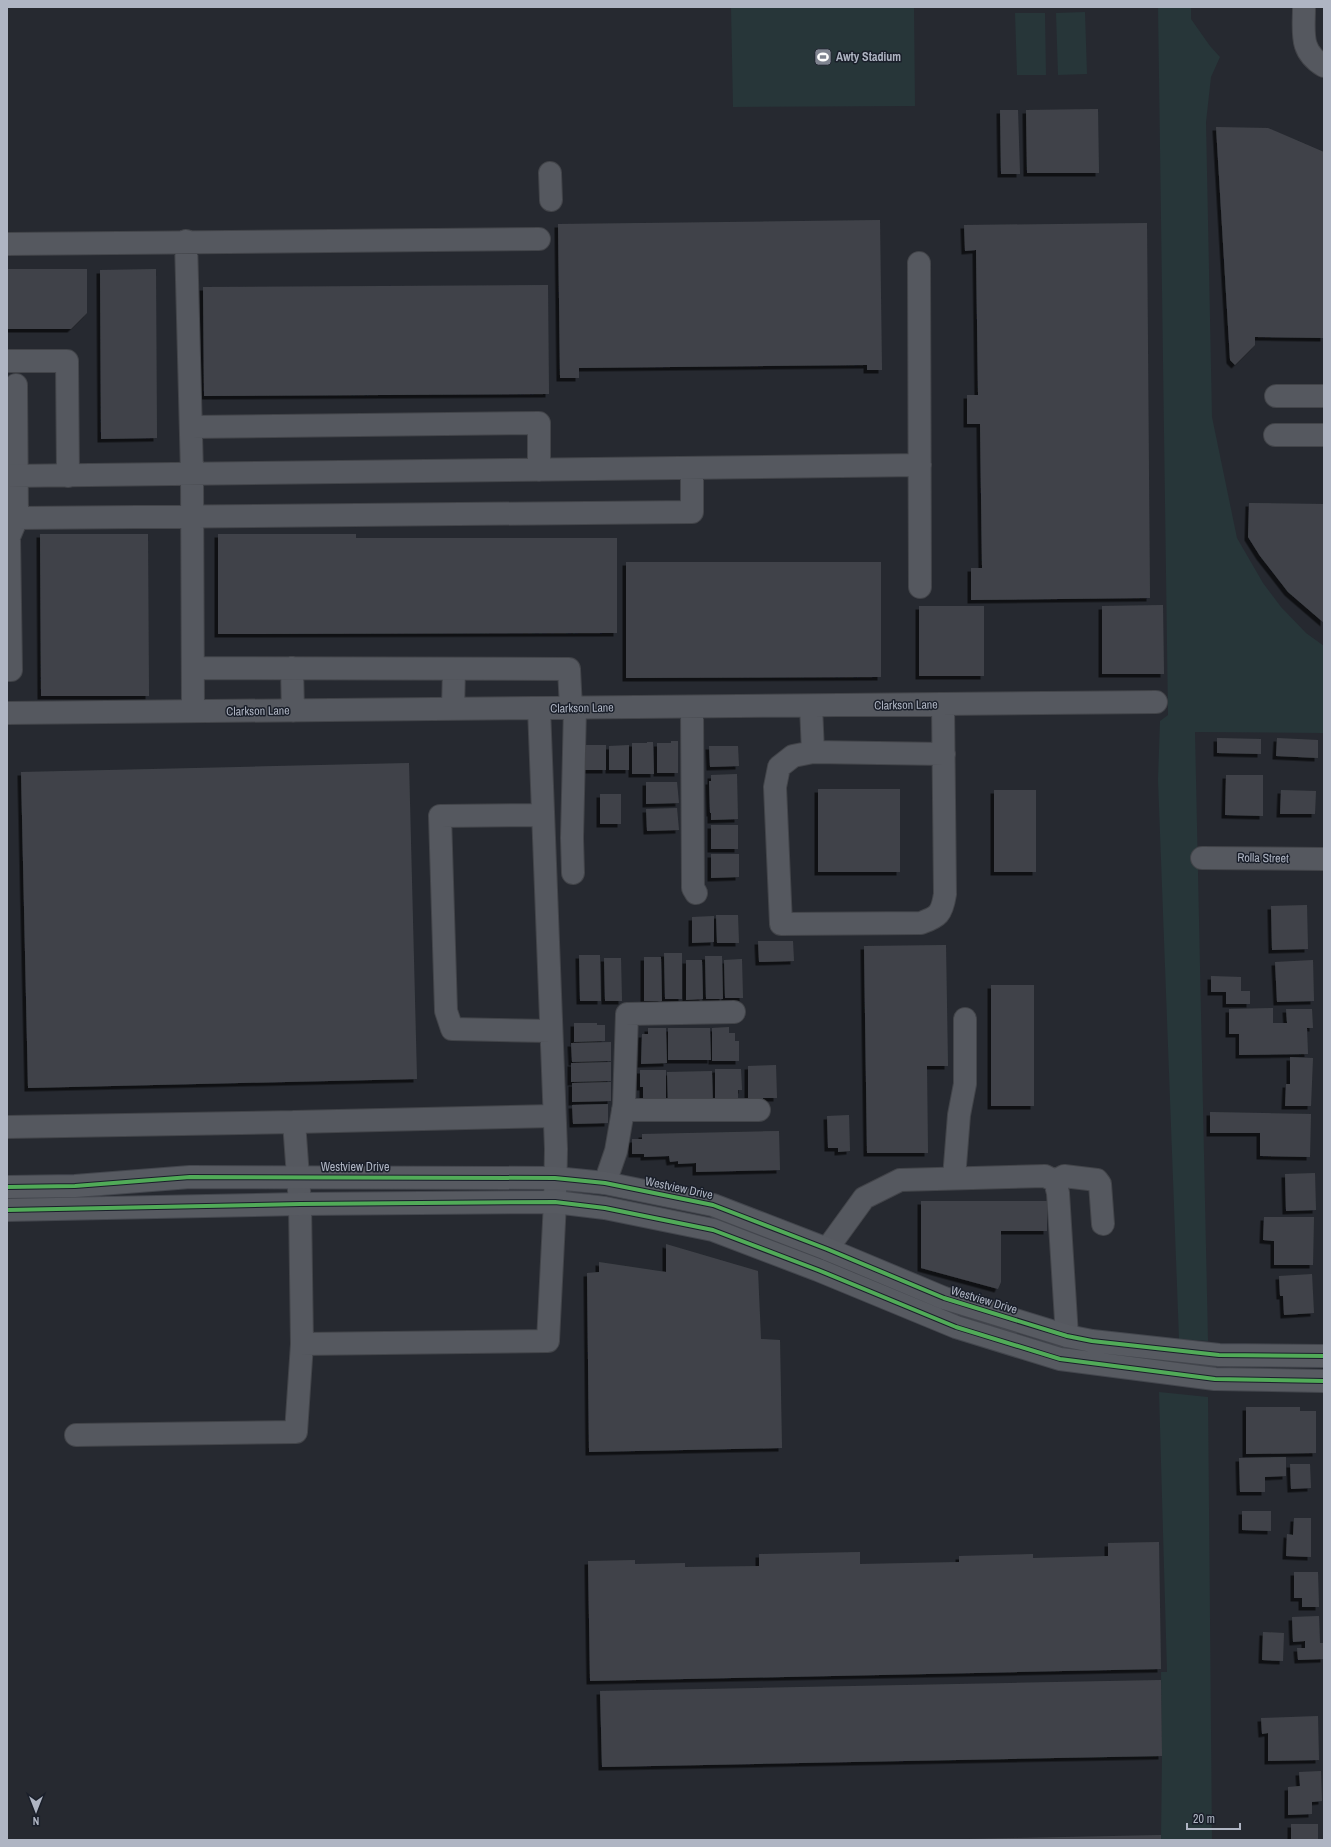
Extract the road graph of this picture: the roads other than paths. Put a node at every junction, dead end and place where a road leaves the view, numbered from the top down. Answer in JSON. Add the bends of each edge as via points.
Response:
{"nodes":[{"id":1,"x":1304,"y":7,"type":"edge"},
{"id":2,"x":1320,"y":63,"type":"edge"},
{"id":3,"x":550,"y":173,"type":"dead end"},
{"id":4,"x":551,"y":200,"type":"dead end"},
{"id":5,"x":539,"y":238,"type":"dead end"},
{"id":6,"x":186,"y":242,"type":"junction"},
{"id":7,"x":7,"y":244,"type":"edge"},
{"id":8,"x":918,"y":263,"type":"dead end"},
{"id":9,"x":7,"y":361,"type":"edge"},
{"id":10,"x":16,"y":384,"type":"dead end"},
{"id":11,"x":1276,"y":396,"type":"dead end"},
{"id":12,"x":1324,"y":396,"type":"edge"},
{"id":13,"x":191,"y":427,"type":"junction"},
{"id":14,"x":1274,"y":435,"type":"dead end"},
{"id":15,"x":1324,"y":435,"type":"edge"},
{"id":16,"x":920,"y":465,"type":"junction"},
{"id":17,"x":692,"y":468,"type":"junction"},
{"id":18,"x":539,"y":470,"type":"junction"},
{"id":19,"x":192,"y":474,"type":"junction"},
{"id":20,"x":12,"y":476,"type":"edge"},
{"id":21,"x":68,"y":476,"type":"junction"},
{"id":22,"x":192,"y":516,"type":"junction"},
{"id":23,"x":18,"y":518,"type":"junction"},
{"id":24,"x":920,"y":587,"type":"dead end"},
{"id":25,"x":193,"y":668,"type":"junction"},
{"id":26,"x":292,"y":668,"type":"junction"},
{"id":27,"x":454,"y":669,"type":"junction"},
{"id":28,"x":7,"y":670,"type":"edge"},
{"id":29,"x":1156,"y":702,"type":"dead end"},
{"id":30,"x":943,"y":704,"type":"junction"},
{"id":31,"x":811,"y":706,"type":"junction"},
{"id":32,"x":692,"y":707,"type":"junction"},
{"id":33,"x":540,"y":708,"type":"junction"},
{"id":34,"x":573,"y":708,"type":"junction"},
{"id":35,"x":453,"y":709,"type":"junction"},
{"id":36,"x":293,"y":711,"type":"junction"},
{"id":37,"x":193,"y":712,"type":"junction"},
{"id":38,"x":7,"y":713,"type":"edge"},
{"id":39,"x":813,"y":752,"type":"junction"},
{"id":40,"x":944,"y":754,"type":"junction"},
{"id":41,"x":542,"y":815,"type":"junction"},
{"id":42,"x":1202,"y":858,"type":"dead end"},
{"id":43,"x":1324,"y":859,"type":"edge"},
{"id":44,"x":573,"y":873,"type":"dead end"},
{"id":45,"x":696,"y":893,"type":"dead end"},
{"id":46,"x":734,"y":1012,"type":"dead end"},
{"id":47,"x":965,"y":1019,"type":"dead end"},
{"id":48,"x":550,"y":1031,"type":"junction"},
{"id":49,"x":623,"y":1110,"type":"junction"},
{"id":50,"x":759,"y":1110,"type":"dead end"},
{"id":51,"x":553,"y":1116,"type":"junction"},
{"id":52,"x":294,"y":1122,"type":"junction"},
{"id":53,"x":7,"y":1127,"type":"edge"},
{"id":54,"x":298,"y":1177,"type":"junction"},
{"id":55,"x":555,"y":1178,"type":"junction"},
{"id":56,"x":954,"y":1178,"type":"junction"},
{"id":57,"x":1055,"y":1181,"type":"junction"},
{"id":58,"x":605,"y":1183,"type":"junction"},
{"id":59,"x":7,"y":1187,"type":"edge"},
{"id":60,"x":555,"y":1202,"type":"junction"},
{"id":61,"x":300,"y":1204,"type":"junction"},
{"id":62,"x":7,"y":1210,"type":"edge"},
{"id":63,"x":1103,"y":1224,"type":"dead end"},
{"id":64,"x":827,"y":1249,"type":"junction"},
{"id":65,"x":1067,"y":1336,"type":"junction"},
{"id":66,"x":302,"y":1344,"type":"junction"},
{"id":67,"x":1324,"y":1356,"type":"edge"},
{"id":68,"x":1324,"y":1381,"type":"edge"},
{"id":69,"x":76,"y":1435,"type":"dead end"}],
"edges":[{"from":1,"to":2,"type":"street","via":[[1304,41],[1308,52]]},
{"from":3,"to":4,"type":"street"},
{"from":5,"to":6,"type":"street"},
{"from":6,"to":7,"type":"street"},
{"from":6,"to":13,"type":"street"},
{"from":8,"to":16,"type":"street"},
{"from":9,"to":21,"type":"street","via":[[67,361]]},
{"from":10,"to":20,"type":"street"},
{"from":11,"to":12,"type":"street"},
{"from":13,"to":18,"type":"street","via":[[539,423]]},
{"from":13,"to":19,"type":"street"},
{"from":14,"to":15,"type":"street"},
{"from":16,"to":17,"type":"street"},
{"from":16,"to":24,"type":"street"},
{"from":17,"to":18,"type":"street"},
{"from":17,"to":22,"type":"street","via":[[692,512]]},
{"from":18,"to":19,"type":"street"},
{"from":19,"to":21,"type":"street"},
{"from":19,"to":22,"type":"street"},
{"from":20,"to":21,"type":"street"},
{"from":20,"to":23,"type":"street"},
{"from":22,"to":23,"type":"street"},
{"from":22,"to":25,"type":"street"},
{"from":23,"to":28,"type":"street","via":[[9,537],[11,670]]},
{"from":25,"to":26,"type":"street"},
{"from":25,"to":37,"type":"street"},
{"from":26,"to":27,"type":"street"},
{"from":26,"to":36,"type":"street"},
{"from":27,"to":34,"type":"street","via":[[569,669]]},
{"from":27,"to":35,"type":"street"},
{"from":29,"to":30,"type":"street","name":"Clarkson Lane"},
{"from":30,"to":31,"type":"street","name":"Clarkson Lane"},
{"from":30,"to":40,"type":"street"},
{"from":31,"to":32,"type":"street","name":"Clarkson Lane"},
{"from":31,"to":39,"type":"street"},
{"from":32,"to":34,"type":"street","name":"Clarkson Lane"},
{"from":32,"to":45,"type":"street","via":[[693,888]]},
{"from":33,"to":34,"type":"street","name":"Clarkson Lane"},
{"from":33,"to":35,"type":"street","name":"Clarkson Lane"},
{"from":33,"to":41,"type":"street"},
{"from":34,"to":44,"type":"street"},
{"from":35,"to":36,"type":"street","name":"Clarkson Lane"},
{"from":36,"to":37,"type":"street","name":"Clarkson Lane"},
{"from":37,"to":38,"type":"street","name":"Clarkson Lane"},
{"from":39,"to":40,"type":"street"},
{"from":39,"to":40,"type":"street","via":[[793,756],[779,767],[775,787],[781,924],[921,924],[936,918],[943,907],[945,894]]},
{"from":41,"to":48,"type":"street"},
{"from":41,"to":48,"type":"street","via":[[440,816],[446,1012],[452,1029]]},
{"from":42,"to":43,"type":"street","name":"Rolla Street"},
{"from":46,"to":49,"type":"street","via":[[627,1014]]},
{"from":47,"to":56,"type":"street","via":[[965,1084],[959,1115]]},
{"from":48,"to":51,"type":"street"},
{"from":49,"to":50,"type":"street"},
{"from":49,"to":58,"type":"street","via":[[616,1151]]},
{"from":51,"to":52,"type":"street"},
{"from":51,"to":55,"type":"street"},
{"from":52,"to":53,"type":"street"},
{"from":52,"to":54,"type":"street"},
{"from":54,"to":55,"type":"main road","name":"Westview Drive"},
{"from":54,"to":59,"type":"main road","name":"Westview Drive","via":[[190,1177],[74,1186]]},
{"from":54,"to":61,"type":"street"},
{"from":55,"to":58,"type":"main road","name":"Westview Drive"},
{"from":55,"to":60,"type":"street"},
{"from":56,"to":57,"type":"street","via":[[1045,1176]]},
{"from":56,"to":64,"type":"street","via":[[900,1180],[864,1198]]},
{"from":57,"to":63,"type":"street","via":[[1064,1176],[1097,1180],[1100,1184]]},
{"from":57,"to":65,"type":"street"},
{"from":58,"to":64,"type":"main road","name":"Westview Drive","via":[[713,1205]]},
{"from":60,"to":61,"type":"main road"},
{"from":60,"to":66,"type":"street","via":[[548,1341]]},
{"from":60,"to":68,"type":"main road","via":[[605,1208],[713,1230],[956,1327],[1060,1359],[1215,1380]]},
{"from":61,"to":62,"type":"main road"},
{"from":61,"to":66,"type":"street"},
{"from":64,"to":65,"type":"main road","name":"Westview Drive","via":[[944,1298]]},
{"from":65,"to":67,"type":"main road","name":"Westview Drive","via":[[1092,1341],[1219,1354]]},
{"from":66,"to":69,"type":"street","via":[[296,1432]]}]}
